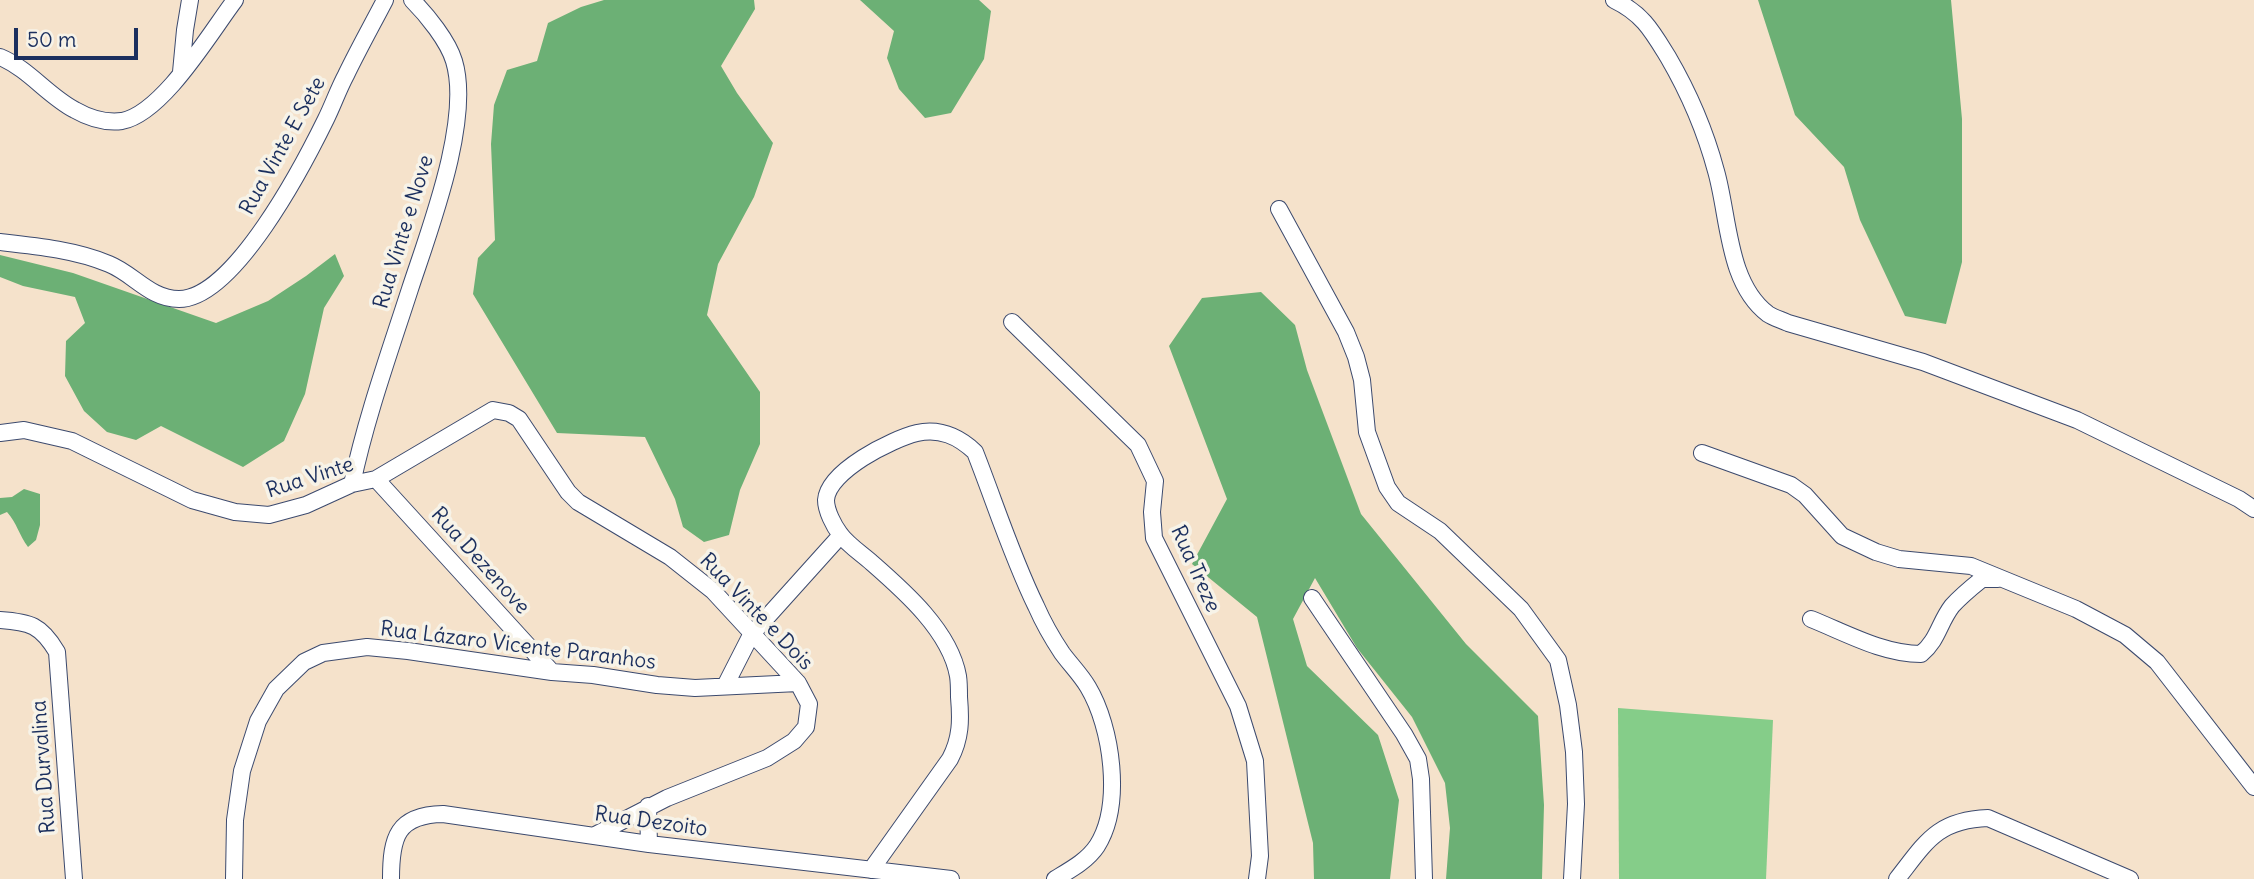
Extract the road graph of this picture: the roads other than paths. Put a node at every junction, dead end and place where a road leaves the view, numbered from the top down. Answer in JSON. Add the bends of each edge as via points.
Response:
{"nodes":[{"id":1,"x":190,"y":0,"type":"edge"},
{"id":2,"x":235,"y":0,"type":"edge"},
{"id":3,"x":385,"y":0,"type":"edge"},
{"id":4,"x":412,"y":0,"type":"edge"},
{"id":5,"x":1614,"y":0,"type":"edge"},
{"id":6,"x":0,"y":57,"type":"edge"},
{"id":7,"x":181,"y":75,"type":"junction"},
{"id":8,"x":1279,"y":209,"type":"dead end"},
{"id":9,"x":0,"y":242,"type":"edge"},
{"id":10,"x":1012,"y":323,"type":"dead end"},
{"id":11,"x":466,"y":424,"type":"joint"},
{"id":12,"x":0,"y":433,"type":"edge"},
{"id":13,"x":1702,"y":453,"type":"dead end"},
{"id":14,"x":376,"y":479,"type":"junction"},
{"id":15,"x":352,"y":484,"type":"junction"},
{"id":16,"x":2254,"y":509,"type":"edge"},
{"id":17,"x":841,"y":535,"type":"junction"},
{"id":18,"x":2004,"y":579,"type":"junction"},
{"id":19,"x":1312,"y":598,"type":"dead end"},
{"id":20,"x":1811,"y":619,"type":"dead end"},
{"id":21,"x":0,"y":620,"type":"edge"},
{"id":22,"x":751,"y":635,"type":"junction"},
{"id":23,"x":552,"y":672,"type":"junction"},
{"id":24,"x":799,"y":683,"type":"junction"},
{"id":25,"x":725,"y":686,"type":"junction"},
{"id":26,"x":2254,"y":787,"type":"edge"},
{"id":27,"x":648,"y":806,"type":"junction"},
{"id":28,"x":595,"y":835,"type":"junction"},
{"id":29,"x":649,"y":844,"type":"junction"},
{"id":30,"x":871,"y":870,"type":"junction"},
{"id":31,"x":74,"y":879,"type":"edge"},
{"id":32,"x":234,"y":879,"type":"edge"},
{"id":33,"x":391,"y":879,"type":"edge"},
{"id":34,"x":951,"y":879,"type":"edge"},
{"id":35,"x":1055,"y":879,"type":"edge"},
{"id":36,"x":1257,"y":879,"type":"edge"},
{"id":37,"x":1424,"y":879,"type":"edge"},
{"id":38,"x":1572,"y":879,"type":"edge"},
{"id":39,"x":1897,"y":879,"type":"edge"},
{"id":40,"x":2130,"y":879,"type":"edge"}],
"edges":[{"from":1,"to":7,"type":"street"},
{"from":2,"to":7,"type":"street"},
{"from":3,"to":9,"type":"street","name":"Rua Vinte E Sete","via":[[286,193],[216,284],[195,296],[164,297],[113,265],[88,256]]},
{"from":4,"to":15,"type":"street","name":"Rua Vinte e Nove","via":[[434,25],[454,60],[459,92],[457,128],[438,203],[363,430]]},
{"from":5,"to":16,"type":"street","via":[[1649,25],[1687,91],[1717,172],[1735,265],[1768,314],[1923,362],[2077,420]]},
{"from":6,"to":7,"type":"street","via":[[74,110],[112,122],[144,110]]},
{"from":8,"to":38,"type":"street","via":[[1356,357],[1367,432],[1387,487],[1398,503],[1440,531],[1521,609],[1558,660],[1574,752]]},
{"from":10,"to":36,"type":"street","name":"Rua Treze","via":[[1138,445],[1155,481],[1154,538],[1238,706],[1255,761]]},
{"from":11,"to":14,"type":"street","name":"Rua Vinte"},
{"from":11,"to":22,"type":"street","name":"Rua Vinte e Dois","via":[[493,410],[519,419],[578,502],[688,570]]},
{"from":12,"to":15,"type":"street","name":"Rua Vinte","via":[[24,430],[72,441],[192,500],[235,512],[269,515],[306,505]]},
{"from":13,"to":18,"type":"street","via":[[1791,485],[1842,536],[1876,552],[1899,559],[1971,566]]},
{"from":14,"to":15,"type":"street","name":"Rua Vinte"},
{"from":14,"to":23,"type":"street","name":"Rua Dezenove"},
{"from":17,"to":22,"type":"street"},
{"from":17,"to":30,"type":"street","via":[[907,594],[947,646],[958,674],[961,727],[957,747]]},
{"from":17,"to":35,"type":"street","via":[[830,516],[829,490],[850,467],[884,444],[926,431],[939,432],[961,439],[975,452],[1035,605],[1098,706],[1109,751],[1111,806],[1105,829],[1096,848]]},
{"from":18,"to":20,"type":"street","via":[[1982,579],[1964,594],[1951,608],[1932,645],[1921,654],[1875,645]]},
{"from":18,"to":26,"type":"street","via":[[2125,635],[2157,662]]},
{"from":19,"to":37,"type":"street","via":[[1418,759]]},
{"from":21,"to":31,"type":"street","name":"Rua Durvalina","via":[[22,622],[46,633],[57,652]]},
{"from":22,"to":24,"type":"street","name":"Rua Vinte e Dois"},
{"from":22,"to":25,"type":"street"},
{"from":23,"to":25,"type":"street","name":"Rua Lázaro Vicente Paranhos","via":[[657,685]]},
{"from":23,"to":32,"type":"street","name":"Rua Lázaro Vicente Paranhos","via":[[367,647],[323,653],[304,662],[276,688],[258,721],[242,771],[234,820]]},
{"from":24,"to":25,"type":"street","name":"Rua Lázaro Vicente Paranhos"},
{"from":24,"to":27,"type":"street","name":"Rua Vinte e Dois","via":[[809,715],[794,741],[767,758]]},
{"from":27,"to":28,"type":"street","name":"Rua Vinte e Dois"},
{"from":27,"to":29,"type":"street"},
{"from":28,"to":29,"type":"street","name":"Rua Dezoito"},
{"from":28,"to":33,"type":"street","name":"Rua Dezoito","via":[[432,814],[400,828]]},
{"from":29,"to":30,"type":"street","name":"Rua Dezoito"},
{"from":30,"to":34,"type":"street","name":"Rua Dezoito"},
{"from":39,"to":40,"type":"street","via":[[1925,843],[1947,825],[1988,818]]}]}
